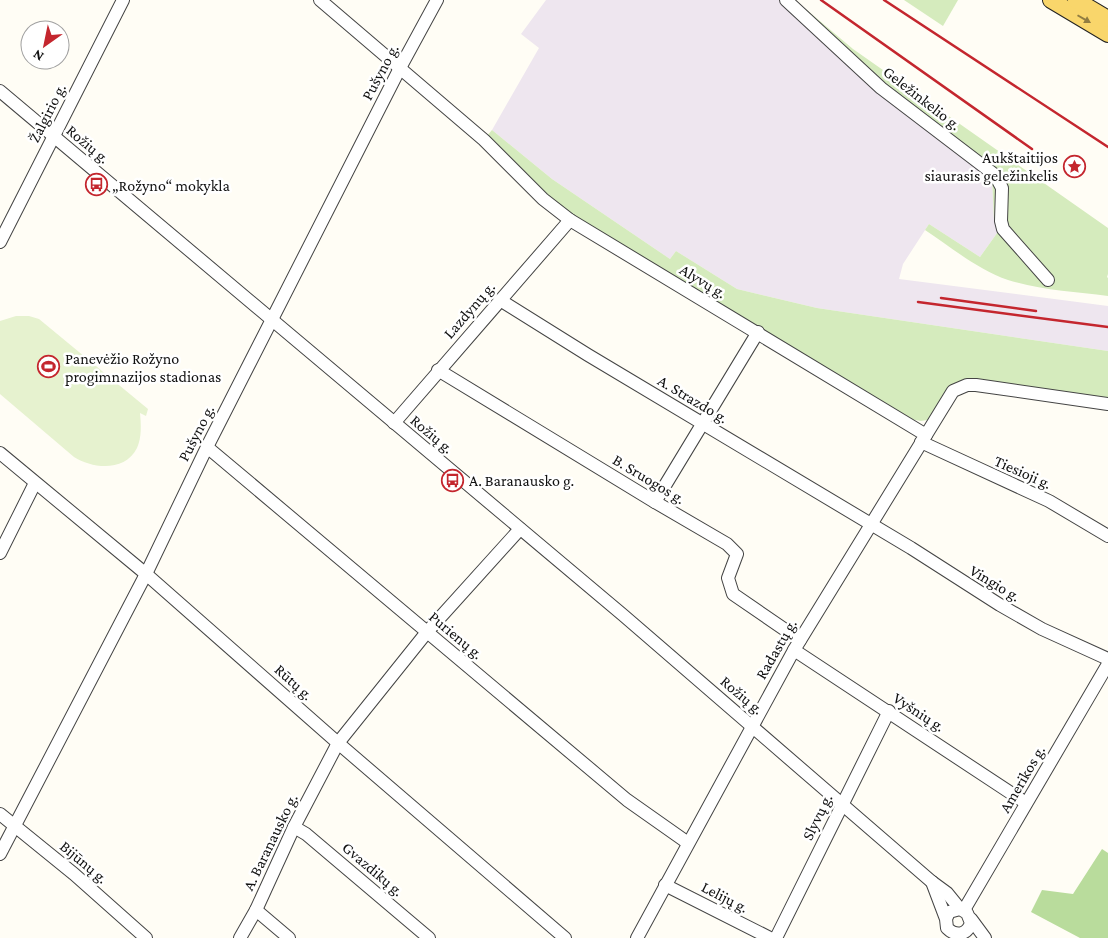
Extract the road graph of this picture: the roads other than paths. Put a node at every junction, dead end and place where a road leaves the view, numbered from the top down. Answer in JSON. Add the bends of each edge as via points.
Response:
{"nodes":[{"id":1,"x":123,"y":0,"type":"edge"},
{"id":2,"x":320,"y":0,"type":"edge"},
{"id":3,"x":437,"y":0,"type":"edge"},
{"id":4,"x":786,"y":0,"type":"edge"},
{"id":5,"x":1051,"y":0,"type":"edge"},
{"id":6,"x":1076,"y":0,"type":"edge"},
{"id":7,"x":1108,"y":19,"type":"edge"},
{"id":8,"x":1108,"y":34,"type":"edge"},
{"id":9,"x":400,"y":68,"type":"junction"},
{"id":10,"x":0,"y":91,"type":"edge"},
{"id":11,"x":54,"y":136,"type":"junction"},
{"id":12,"x":570,"y":220,"type":"junction"},
{"id":13,"x":0,"y":242,"type":"edge"},
{"id":14,"x":1048,"y":280,"type":"dead end"},
{"id":15,"x":500,"y":300,"type":"junction"},
{"id":16,"x":272,"y":320,"type":"junction"},
{"id":17,"x":758,"y":332,"type":"junction"},
{"id":18,"x":438,"y":370,"type":"junction"},
{"id":19,"x":1108,"y":404,"type":"edge"},
{"id":20,"x":394,"y":423,"type":"junction"},
{"id":21,"x":701,"y":423,"type":"junction"},
{"id":22,"x":924,"y":438,"type":"junction"},
{"id":23,"x":207,"y":447,"type":"junction"},
{"id":24,"x":0,"y":453,"type":"edge"},
{"id":25,"x":35,"y":483,"type":"junction"},
{"id":26,"x":654,"y":502,"type":"junction"},
{"id":27,"x":871,"y":524,"type":"junction"},
{"id":28,"x":520,"y":529,"type":"junction"},
{"id":29,"x":1108,"y":536,"type":"edge"},
{"id":30,"x":0,"y":553,"type":"edge"},
{"id":31,"x":146,"y":574,"type":"junction"},
{"id":32,"x":426,"y":632,"type":"junction"},
{"id":33,"x":797,"y":645,"type":"junction"},
{"id":34,"x":1108,"y":658,"type":"edge"},
{"id":35,"x":1108,"y":664,"type":"edge"},
{"id":36,"x":889,"y":711,"type":"junction"},
{"id":37,"x":752,"y":725,"type":"junction"},
{"id":38,"x":338,"y":743,"type":"junction"},
{"id":39,"x":1026,"y":803,"type":"junction"},
{"id":40,"x":842,"y":804,"type":"junction"},
{"id":41,"x":0,"y":814,"type":"edge"},
{"id":42,"x":14,"y":826,"type":"junction"},
{"id":43,"x":294,"y":827,"type":"junction"},
{"id":44,"x":688,"y":843,"type":"junction"},
{"id":45,"x":0,"y":854,"type":"edge"},
{"id":46,"x":932,"y":882,"type":"junction"},
{"id":47,"x":664,"y":885,"type":"junction"},
{"id":48,"x":256,"y":910,"type":"junction"},
{"id":49,"x":965,"y":913,"type":"junction"},
{"id":50,"x":946,"y":919,"type":"junction"},
{"id":51,"x":953,"y":935,"type":"edge"},
{"id":52,"x":146,"y":938,"type":"edge"},
{"id":53,"x":240,"y":938,"type":"edge"},
{"id":54,"x":288,"y":938,"type":"edge"},
{"id":55,"x":429,"y":938,"type":"edge"},
{"id":56,"x":565,"y":938,"type":"edge"},
{"id":57,"x":637,"y":938,"type":"edge"},
{"id":58,"x":770,"y":938,"type":"edge"},
{"id":59,"x":776,"y":938,"type":"edge"},
{"id":60,"x":974,"y":938,"type":"edge"},
{"id":61,"x":985,"y":938,"type":"edge"}],
"edges":[{"from":1,"to":11,"type":"street","name":"Žalgirio g."},
{"from":2,"to":9,"type":"street","name":"Alyvų g."},
{"from":3,"to":9,"type":"street","name":"Pušyno g."},
{"from":4,"to":14,"type":"street","name":"Geležinkelio g.","via":[[881,88],[995,175],[1002,188],[1003,229]]},
{"from":5,"to":8,"type":"main road","one_way":true},
{"from":6,"to":7,"type":"main road"},
{"from":9,"to":12,"type":"street","name":"Alyvų g."},
{"from":9,"to":16,"type":"street","name":"Pušyno g."},
{"from":10,"to":11,"type":"street","name":"Rožių g."},
{"from":11,"to":13,"type":"street","name":"Žalgirio g."},
{"from":11,"to":16,"type":"street","name":"Rožių g."},
{"from":12,"to":15,"type":"street","name":"Lazdynų g."},
{"from":12,"to":17,"type":"street","name":"Alyvų g."},
{"from":15,"to":18,"type":"street","name":"Lazdynų g."},
{"from":15,"to":21,"type":"street","name":"A. Strazdo g."},
{"from":16,"to":20,"type":"street","name":"Rožių g."},
{"from":16,"to":23,"type":"street","name":"Pušyno g."},
{"from":17,"to":21,"type":"street"},
{"from":17,"to":22,"type":"street","name":"Alyvų g."},
{"from":18,"to":20,"type":"street","name":"Lazdynų g."},
{"from":18,"to":26,"type":"street","name":"B. Sruogos g."},
{"from":19,"to":22,"type":"street","via":[[967,385],[952,391]]},
{"from":20,"to":28,"type":"street","name":"Rožių g."},
{"from":21,"to":26,"type":"street"},
{"from":21,"to":27,"type":"street","name":"A. Strazdo g."},
{"from":22,"to":27,"type":"street","name":"Radastų g."},
{"from":22,"to":29,"type":"street","name":"Tiesioji g.","via":[[1049,501]]},
{"from":23,"to":31,"type":"street","name":"Pušyno g."},
{"from":23,"to":32,"type":"street","name":"Purienų g."},
{"from":24,"to":25,"type":"street","name":"Rūtų g."},
{"from":25,"to":30,"type":"street"},
{"from":25,"to":31,"type":"street","name":"Rūtų g."},
{"from":26,"to":33,"type":"street","name":"B. Sruogos g.","via":[[727,544],[737,554],[728,578],[733,594]]},
{"from":27,"to":33,"type":"street","name":"Radastų g."},
{"from":27,"to":34,"type":"street","name":"Vingio g.","via":[[1024,619]]},
{"from":28,"to":32,"type":"street","name":"A. Baranausko g."},
{"from":28,"to":37,"type":"street","name":"Rožių g."},
{"from":31,"to":38,"type":"street","name":"Rūtų g."},
{"from":31,"to":42,"type":"street","name":"Pušyno g."},
{"from":32,"to":38,"type":"street","name":"A. Baranausko g."},
{"from":32,"to":44,"type":"street","name":"Purienų g.","via":[[627,800]]},
{"from":33,"to":36,"type":"street","name":"Vyšnių g."},
{"from":33,"to":37,"type":"street","name":"Radastų g."},
{"from":35,"to":39,"type":"street","name":"Amerikos g."},
{"from":36,"to":39,"type":"street","name":"Vyšnių g."},
{"from":36,"to":40,"type":"street","name":"Slyvų g."},
{"from":37,"to":40,"type":"street","name":"Rožių g."},
{"from":37,"to":44,"type":"street","name":"Radastų g."},
{"from":38,"to":43,"type":"street","name":"A. Baranausko g."},
{"from":38,"to":56,"type":"street","name":"Rūtų g."},
{"from":39,"to":49,"type":"street","name":"Amerikos g."},
{"from":40,"to":46,"type":"street","name":"Rožių g."},
{"from":40,"to":59,"type":"street","name":"Slyvų g."},
{"from":41,"to":42,"type":"street","name":"Bijūnų g."},
{"from":42,"to":45,"type":"street","name":"Pušyno g."},
{"from":42,"to":52,"type":"street","name":"Bijūnų g."},
{"from":43,"to":48,"type":"street","name":"A. Baranausko g."},
{"from":43,"to":55,"type":"street","name":"Gvazdikų g."},
{"from":44,"to":47,"type":"street","name":"Radastų g."},
{"from":46,"to":49,"type":"street","name":"Rožių g."},
{"from":46,"to":50,"type":"street","name":"Rožių g."},
{"from":47,"to":57,"type":"street","name":"Radastų g."},
{"from":47,"to":58,"type":"street","name":"Lelijų g."},
{"from":48,"to":53,"type":"street","name":"A. Baranausko g."},
{"from":48,"to":54,"type":"street"},
{"from":49,"to":50,"type":"street","via":[[949,912]]},
{"from":49,"to":51,"type":"street","via":[[968,930]]},
{"from":49,"to":61,"type":"street","name":"Rožių g."},
{"from":50,"to":51,"type":"street"},
{"from":51,"to":60,"type":"street"}]}
